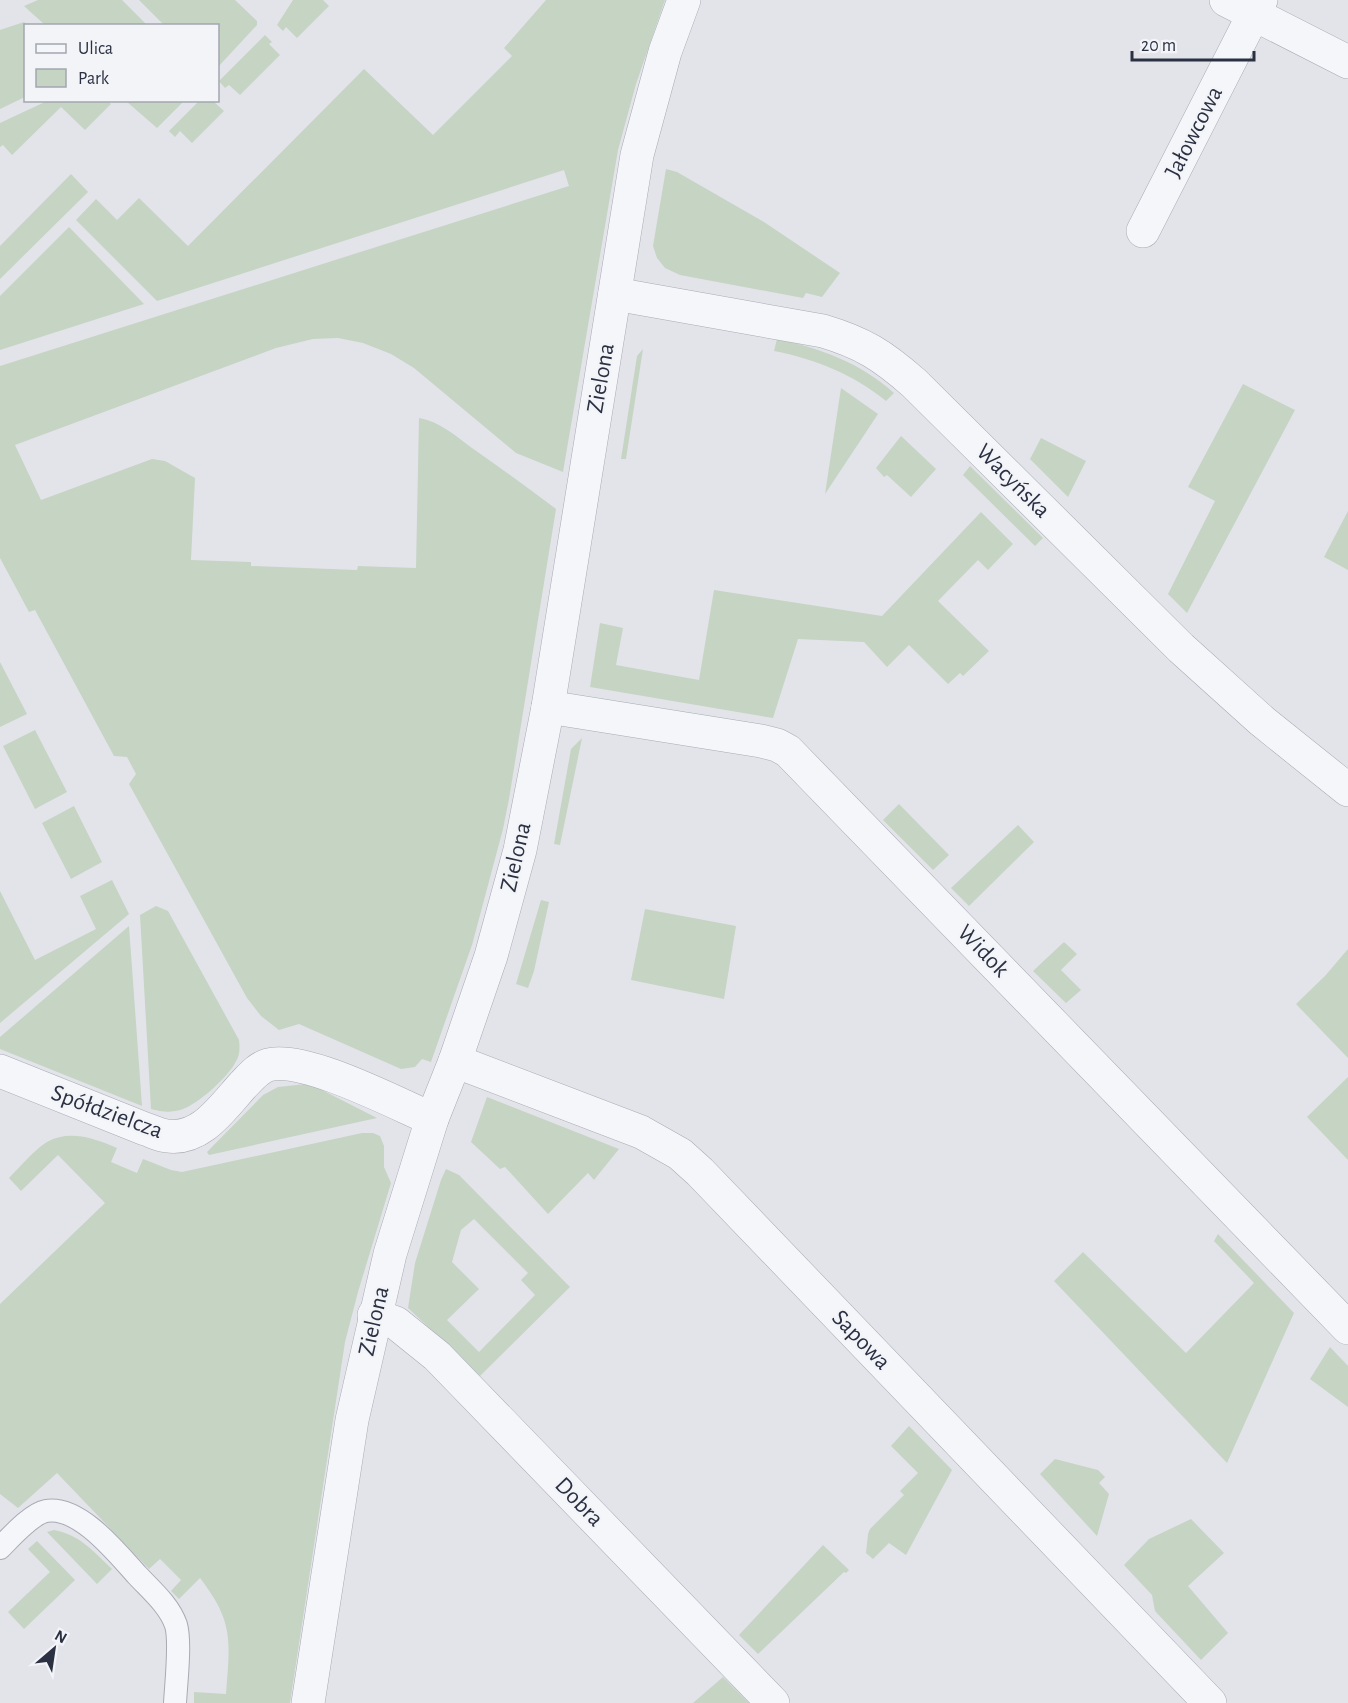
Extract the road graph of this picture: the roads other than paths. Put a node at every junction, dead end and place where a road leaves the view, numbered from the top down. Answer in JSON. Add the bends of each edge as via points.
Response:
{"nodes":[{"id":1,"x":684,"y":0,"type":"edge"},
{"id":2,"x":1247,"y":5,"type":"edge"},
{"id":3,"x":1348,"y":62,"type":"edge"},
{"id":4,"x":1143,"y":231,"type":"dead end"},
{"id":5,"x":615,"y":294,"type":"junction"},
{"id":6,"x":548,"y":707,"type":"junction"},
{"id":7,"x":1348,"y":790,"type":"edge"},
{"id":8,"x":455,"y":1061,"type":"junction"},
{"id":9,"x":0,"y":1071,"type":"edge"},
{"id":10,"x":432,"y":1119,"type":"junction"},
{"id":11,"x":375,"y":1315,"type":"junction"},
{"id":12,"x":1348,"y":1328,"type":"edge"},
{"id":13,"x":0,"y":1548,"type":"edge"},
{"id":14,"x":175,"y":1703,"type":"edge"},
{"id":15,"x":308,"y":1703,"type":"edge"},
{"id":16,"x":772,"y":1703,"type":"edge"},
{"id":17,"x":1210,"y":1703,"type":"edge"}],
"edges":[{"from":1,"to":5,"type":"street","name":"Zielona","via":[[665,52],[637,155]]},
{"from":2,"to":3,"type":"street"},
{"from":2,"to":4,"type":"street","name":"Jałowcowa"},
{"from":5,"to":6,"type":"street","name":"Zielona"},
{"from":5,"to":7,"type":"street","name":"Wacyńska","via":[[823,331],[875,351],[914,383],[1232,695]]},
{"from":6,"to":8,"type":"street","name":"Zielona","via":[[520,850],[491,956]]},
{"from":6,"to":12,"type":"street","name":"Widok","via":[[761,741],[788,751]]},
{"from":8,"to":10,"type":"street","name":"Zielona"},
{"from":8,"to":17,"type":"street","name":"Sapowa","via":[[641,1132],[680,1154]]},
{"from":9,"to":10,"type":"street","name":"Spółdzielcza","via":[[167,1136],[198,1131],[256,1072],[268,1065],[306,1067],[325,1073]]},
{"from":10,"to":11,"type":"street","name":"Zielona"},
{"from":11,"to":15,"type":"street","name":"Zielona","via":[[350,1431]]},
{"from":11,"to":16,"type":"street","name":"Dobra","via":[[396,1323],[437,1356]]},
{"from":13,"to":14,"type":"lane","via":[[44,1511],[56,1510],[73,1517],[100,1536],[164,1604],[176,1625]]}]}
